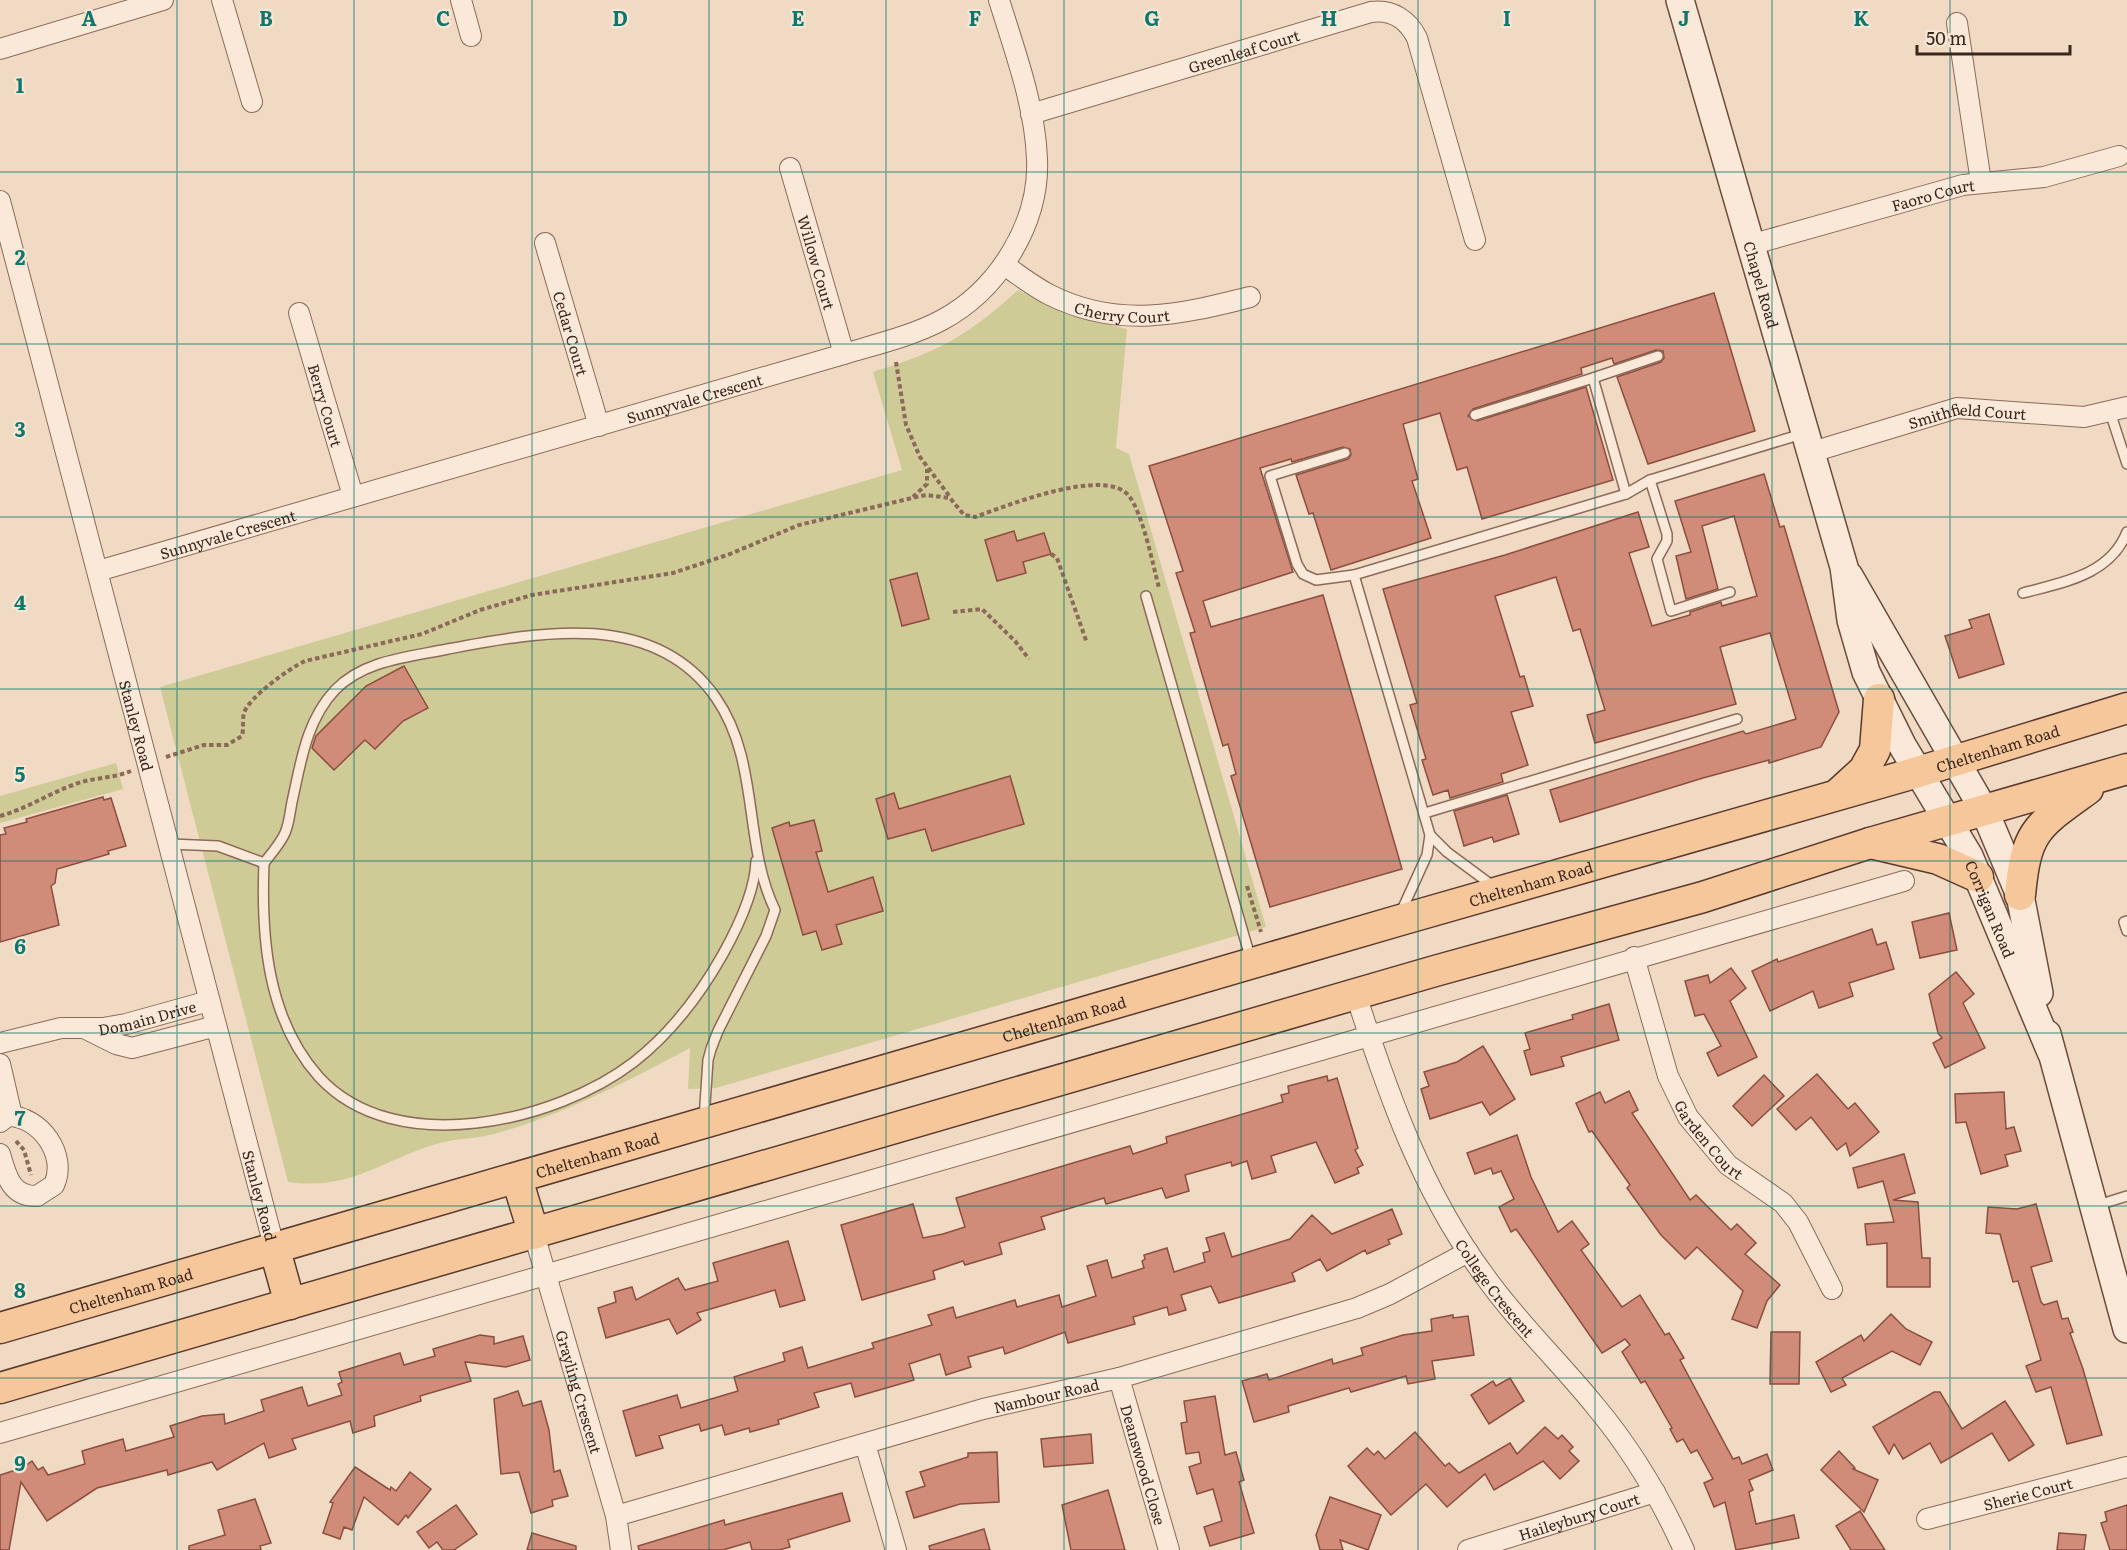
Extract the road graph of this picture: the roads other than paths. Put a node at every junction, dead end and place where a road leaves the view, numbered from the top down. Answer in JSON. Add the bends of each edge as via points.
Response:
{"nodes":[{"id":1,"x":163,"y":0,"type":"edge"},
{"id":2,"x":222,"y":0,"type":"edge"},
{"id":3,"x":461,"y":0,"type":"edge"},
{"id":4,"x":999,"y":0,"type":"edge"},
{"id":5,"x":1680,"y":0,"type":"edge"},
{"id":6,"x":1957,"y":23,"type":"dead end"},
{"id":7,"x":471,"y":36,"type":"dead end"},
{"id":8,"x":0,"y":49,"type":"edge"},
{"id":9,"x":252,"y":102,"type":"dead end"},
{"id":10,"x":1031,"y":114,"type":"junction"},
{"id":11,"x":2119,"y":156,"type":"dead end"},
{"id":12,"x":790,"y":168,"type":"dead end"},
{"id":13,"x":1981,"y":182,"type":"junction"},
{"id":14,"x":2,"y":214,"type":"edge"},
{"id":15,"x":1475,"y":240,"type":"dead end"},
{"id":16,"x":545,"y":243,"type":"dead end"},
{"id":17,"x":1750,"y":245,"type":"junction"},
{"id":18,"x":1004,"y":265,"type":"junction"},
{"id":19,"x":1250,"y":297,"type":"dead end"},
{"id":20,"x":300,"y":313,"type":"dead end"},
{"id":21,"x":844,"y":354,"type":"junction"},
{"id":22,"x":1658,"y":356,"type":"dead end"},
{"id":23,"x":1593,"y":378,"type":"junction"},
{"id":24,"x":2118,"y":410,"type":"edge"},
{"id":25,"x":1474,"y":415,"type":"dead end"},
{"id":26,"x":599,"y":426,"type":"junction"},
{"id":27,"x":1806,"y":443,"type":"junction"},
{"id":28,"x":1345,"y":453,"type":"dead end"},
{"id":29,"x":2127,"y":464,"type":"edge"},
{"id":30,"x":1650,"y":480,"type":"junction"},
{"id":31,"x":1626,"y":494,"type":"junction"},
{"id":32,"x":354,"y":496,"type":"junction"},
{"id":33,"x":2127,"y":532,"type":"edge"},
{"id":34,"x":1844,"y":567,"type":"junction"},
{"id":35,"x":98,"y":571,"type":"junction"},
{"id":36,"x":1354,"y":575,"type":"junction"},
{"id":37,"x":1730,"y":592,"type":"dead end"},
{"id":38,"x":2023,"y":593,"type":"dead end"},
{"id":39,"x":1146,"y":596,"type":"dead end"},
{"id":40,"x":1879,"y":699,"type":"junction"},
{"id":41,"x":2127,"y":708,"type":"edge"},
{"id":42,"x":1737,"y":719,"type":"dead end"},
{"id":43,"x":1958,"y":759,"type":"junction"},
{"id":44,"x":1918,"y":772,"type":"junction"},
{"id":45,"x":2117,"y":772,"type":"edge"},
{"id":46,"x":1837,"y":794,"type":"junction"},
{"id":47,"x":1985,"y":812,"type":"junction"},
{"id":48,"x":1425,"y":813,"type":"junction"},
{"id":49,"x":1947,"y":821,"type":"junction"},
{"id":50,"x":1430,"y":835,"type":"junction"},
{"id":51,"x":1870,"y":843,"type":"junction"},
{"id":52,"x":170,"y":844,"type":"junction"},
{"id":53,"x":757,"y":852,"type":"junction"},
{"id":54,"x":264,"y":863,"type":"junction"},
{"id":55,"x":1978,"y":877,"type":"junction"},
{"id":56,"x":1904,"y":881,"type":"dead end"},
{"id":57,"x":1499,"y":891,"type":"junction"},
{"id":58,"x":2020,"y":895,"type":"junction"},
{"id":59,"x":1397,"y":921,"type":"junction"},
{"id":60,"x":2127,"y":921,"type":"edge"},
{"id":61,"x":2127,"y":931,"type":"edge"},
{"id":62,"x":1634,"y":957,"type":"junction"},
{"id":63,"x":1252,"y":964,"type":"junction"},
{"id":64,"x":1356,"y":995,"type":"junction"},
{"id":65,"x":209,"y":1001,"type":"junction"},
{"id":66,"x":216,"y":1026,"type":"junction"},
{"id":67,"x":83,"y":1029,"type":"junction"},
{"id":68,"x":1369,"y":1034,"type":"junction"},
{"id":69,"x":0,"y":1043,"type":"edge"},
{"id":70,"x":2051,"y":1052,"type":"junction"},
{"id":71,"x":0,"y":1064,"type":"edge"},
{"id":72,"x":6,"y":1119,"type":"edge"},
{"id":73,"x":702,"y":1125,"type":"junction"},
{"id":74,"x":0,"y":1154,"type":"edge"},
{"id":75,"x":517,"y":1179,"type":"junction"},
{"id":76,"x":2127,"y":1196,"type":"edge"},
{"id":77,"x":2093,"y":1207,"type":"junction"},
{"id":78,"x":534,"y":1234,"type":"junction"},
{"id":79,"x":275,"y":1250,"type":"junction"},
{"id":80,"x":1468,"y":1252,"type":"junction"},
{"id":81,"x":546,"y":1273,"type":"junction"},
{"id":82,"x":1832,"y":1289,"type":"dead end"},
{"id":83,"x":290,"y":1304,"type":"junction"},
{"id":84,"x":0,"y":1328,"type":"edge"},
{"id":85,"x":2127,"y":1329,"type":"edge"},
{"id":86,"x":1119,"y":1378,"type":"junction"},
{"id":87,"x":0,"y":1388,"type":"edge"},
{"id":88,"x":0,"y":1433,"type":"edge"},
{"id":89,"x":865,"y":1444,"type":"junction"},
{"id":90,"x":2127,"y":1467,"type":"edge"},
{"id":91,"x":1654,"y":1492,"type":"junction"},
{"id":92,"x":616,"y":1516,"type":"junction"},
{"id":93,"x":1927,"y":1519,"type":"dead end"},
{"id":94,"x":621,"y":1550,"type":"edge"},
{"id":95,"x":896,"y":1550,"type":"edge"},
{"id":96,"x":1170,"y":1550,"type":"edge"},
{"id":97,"x":1468,"y":1550,"type":"edge"},
{"id":98,"x":1684,"y":1550,"type":"edge"}],
"edges":[{"from":1,"to":8,"type":"street"},
{"from":2,"to":9,"type":"street"},
{"from":3,"to":7,"type":"street"},
{"from":4,"to":10,"type":"street","name":"Sunnyvale Crescent"},
{"from":5,"to":17,"type":"main road","name":"Chapel Road"},
{"from":6,"to":13,"type":"street"},
{"from":10,"to":15,"type":"street","name":"Greenleaf Court","via":[[1371,12],[1389,13],[1407,22],[1417,38]]},
{"from":10,"to":18,"type":"street","name":"Sunnyvale Crescent","via":[[1037,177],[1028,217]]},
{"from":11,"to":13,"type":"street","name":"Faoro Court","via":[[2044,177]]},
{"from":12,"to":21,"type":"street","name":"Willow Court"},
{"from":13,"to":17,"type":"street","name":"Faoro Court"},
{"from":14,"to":35,"type":"street","name":"Stanley Road"},
{"from":16,"to":26,"type":"street","name":"Cedar Court"},
{"from":17,"to":27,"type":"main road","name":"Chapel Road"},
{"from":18,"to":19,"type":"street","name":"Cherry Court","via":[[1071,304],[1137,318],[1194,312]]},
{"from":18,"to":21,"type":"street","name":"Sunnyvale Crescent","via":[[979,292],[945,319]]},
{"from":20,"to":32,"type":"street","name":"Berry Court"},
{"from":21,"to":26,"type":"street","name":"Sunnyvale Crescent"},
{"from":22,"to":23,"type":"lane"},
{"from":23,"to":25,"type":"lane"},
{"from":23,"to":31,"type":"lane"},
{"from":24,"to":27,"type":"street","name":"Smithfield Court","via":[[2096,416],[2064,417],[1957,408]]},
{"from":24,"to":29,"type":"lane"},
{"from":26,"to":32,"type":"street","name":"Sunnyvale Crescent"},
{"from":27,"to":30,"type":"lane"},
{"from":27,"to":34,"type":"main road","name":"Chapel Road"},
{"from":28,"to":36,"type":"lane","via":[[1270,476],[1299,569],[1316,580]]},
{"from":30,"to":31,"type":"lane"},
{"from":30,"to":37,"type":"lane","via":[[1667,534],[1656,559],[1671,611]]},
{"from":31,"to":36,"type":"lane"},
{"from":32,"to":35,"type":"street","name":"Sunnyvale Crescent"},
{"from":33,"to":38,"type":"lane","via":[[2115,555],[2101,567]]},
{"from":34,"to":40,"type":"main road","name":"Chapel Road","via":[[1857,645]]},
{"from":34,"to":43,"type":"main road","name":"Chapel Road"},
{"from":35,"to":52,"type":"street","name":"Stanley Road"},
{"from":36,"to":48,"type":"lane"},
{"from":39,"to":63,"type":"lane"},
{"from":40,"to":44,"type":"main road","name":"Chapel Road"},
{"from":40,"to":46,"type":"main road","via":[[1875,750],[1864,771]]},
{"from":41,"to":43,"type":"main road","name":"Cheltenham Road"},
{"from":42,"to":48,"type":"lane"},
{"from":43,"to":44,"type":"main road","name":"Cheltenham Road"},
{"from":43,"to":47,"type":"main road","name":"Chapel Road"},
{"from":44,"to":46,"type":"main road","name":"Cheltenham Road"},
{"from":44,"to":49,"type":"main road","name":"Corrigan Road"},
{"from":45,"to":47,"type":"main road"},
{"from":45,"to":58,"type":"main road","via":[[2046,819],[2027,844]]},
{"from":46,"to":57,"type":"main road","name":"Cheltenham Road"},
{"from":47,"to":49,"type":"main road"},
{"from":47,"to":58,"type":"main road","name":"Corrigan Road"},
{"from":48,"to":50,"type":"lane"},
{"from":49,"to":51,"type":"main road"},
{"from":49,"to":55,"type":"main road","name":"Corrigan Road"},
{"from":50,"to":57,"type":"lane"},
{"from":50,"to":59,"type":"lane","via":[[1427,855]]},
{"from":51,"to":55,"type":"main road","via":[[1938,859]]},
{"from":51,"to":64,"type":"main road","via":[[1703,897]]},
{"from":52,"to":54,"type":"lane","via":[[218,846]]},
{"from":52,"to":65,"type":"street","name":"Stanley Road"},
{"from":53,"to":54,"type":"lane","via":[[753,812],[735,734],[715,697],[699,679],[663,652],[641,643],[615,636],[545,633],[382,663],[351,677],[324,704],[313,722],[285,833]]},
{"from":53,"to":54,"type":"lane","via":[[753,883],[730,942],[704,986],[654,1045],[613,1076],[572,1098],[520,1114],[440,1125],[378,1116],[334,1091],[307,1062],[284,1019],[268,965],[263,937]]},
{"from":53,"to":73,"type":"lane","via":[[766,893],[775,910],[708,1059]]},
{"from":55,"to":70,"type":"main road","name":"Corrigan Road"},
{"from":56,"to":62,"type":"street"},
{"from":57,"to":59,"type":"main road","name":"Cheltenham Road"},
{"from":58,"to":70,"type":"main road","name":"Corrigan Road"},
{"from":59,"to":63,"type":"main road","name":"Cheltenham Road"},
{"from":60,"to":61,"type":"lane"},
{"from":62,"to":68,"type":"street"},
{"from":62,"to":82,"type":"street","name":"Garden Court","via":[[1668,1076],[1688,1117],[1728,1165],[1783,1203],[1798,1222]]},
{"from":63,"to":73,"type":"main road","name":"Cheltenham Road"},
{"from":64,"to":68,"type":"street","name":"College Crescent"},
{"from":64,"to":78,"type":"main road"},
{"from":65,"to":66,"type":"street","name":"Stanley Road"},
{"from":65,"to":67,"type":"street","name":"Domain Drive","via":[[126,1024]]},
{"from":66,"to":67,"type":"street","name":"Domain Drive","via":[[132,1048]]},
{"from":66,"to":79,"type":"street","name":"Stanley Road"},
{"from":67,"to":69,"type":"street","name":"Domain Drive","via":[[61,1028]]},
{"from":68,"to":80,"type":"street","name":"College Crescent","via":[[1411,1150]]},
{"from":68,"to":81,"type":"street"},
{"from":70,"to":77,"type":"main road","name":"Corrigan Road"},
{"from":71,"to":72,"type":"street"},
{"from":72,"to":74,"type":"street","via":[[34,1126],[49,1139],[58,1167],[54,1185],[37,1196],[20,1192],[9,1183]]},
{"from":73,"to":75,"type":"main road","name":"Cheltenham Road"},
{"from":75,"to":78,"type":"main road"},
{"from":75,"to":79,"type":"main road","name":"Cheltenham Road"},
{"from":76,"to":77,"type":"lane"},
{"from":77,"to":85,"type":"main road","name":"Corrigan Road"},
{"from":78,"to":81,"type":"street","name":"Grayling Crescent"},
{"from":78,"to":83,"type":"main road"},
{"from":79,"to":83,"type":"main road"},
{"from":79,"to":84,"type":"main road","name":"Cheltenham Road"},
{"from":80,"to":86,"type":"street","name":"Nambour Road","via":[[1357,1308]]},
{"from":80,"to":91,"type":"street","name":"College Crescent","via":[[1500,1296],[1597,1407]]},
{"from":81,"to":88,"type":"street"},
{"from":81,"to":92,"type":"street","name":"Grayling Crescent"},
{"from":83,"to":87,"type":"main road"},
{"from":86,"to":89,"type":"street","name":"Nambour Road","via":[[1006,1402]]},
{"from":86,"to":96,"type":"street","name":"Deanswood Close"},
{"from":89,"to":92,"type":"street","name":"Nambour Road"},
{"from":89,"to":95,"type":"street"},
{"from":90,"to":93,"type":"street","name":"Sherie Court"},
{"from":91,"to":97,"type":"street","name":"Haileybury Court"},
{"from":91,"to":98,"type":"street","name":"College Crescent"},
{"from":92,"to":94,"type":"street","name":"Grayling Crescent"}]}
